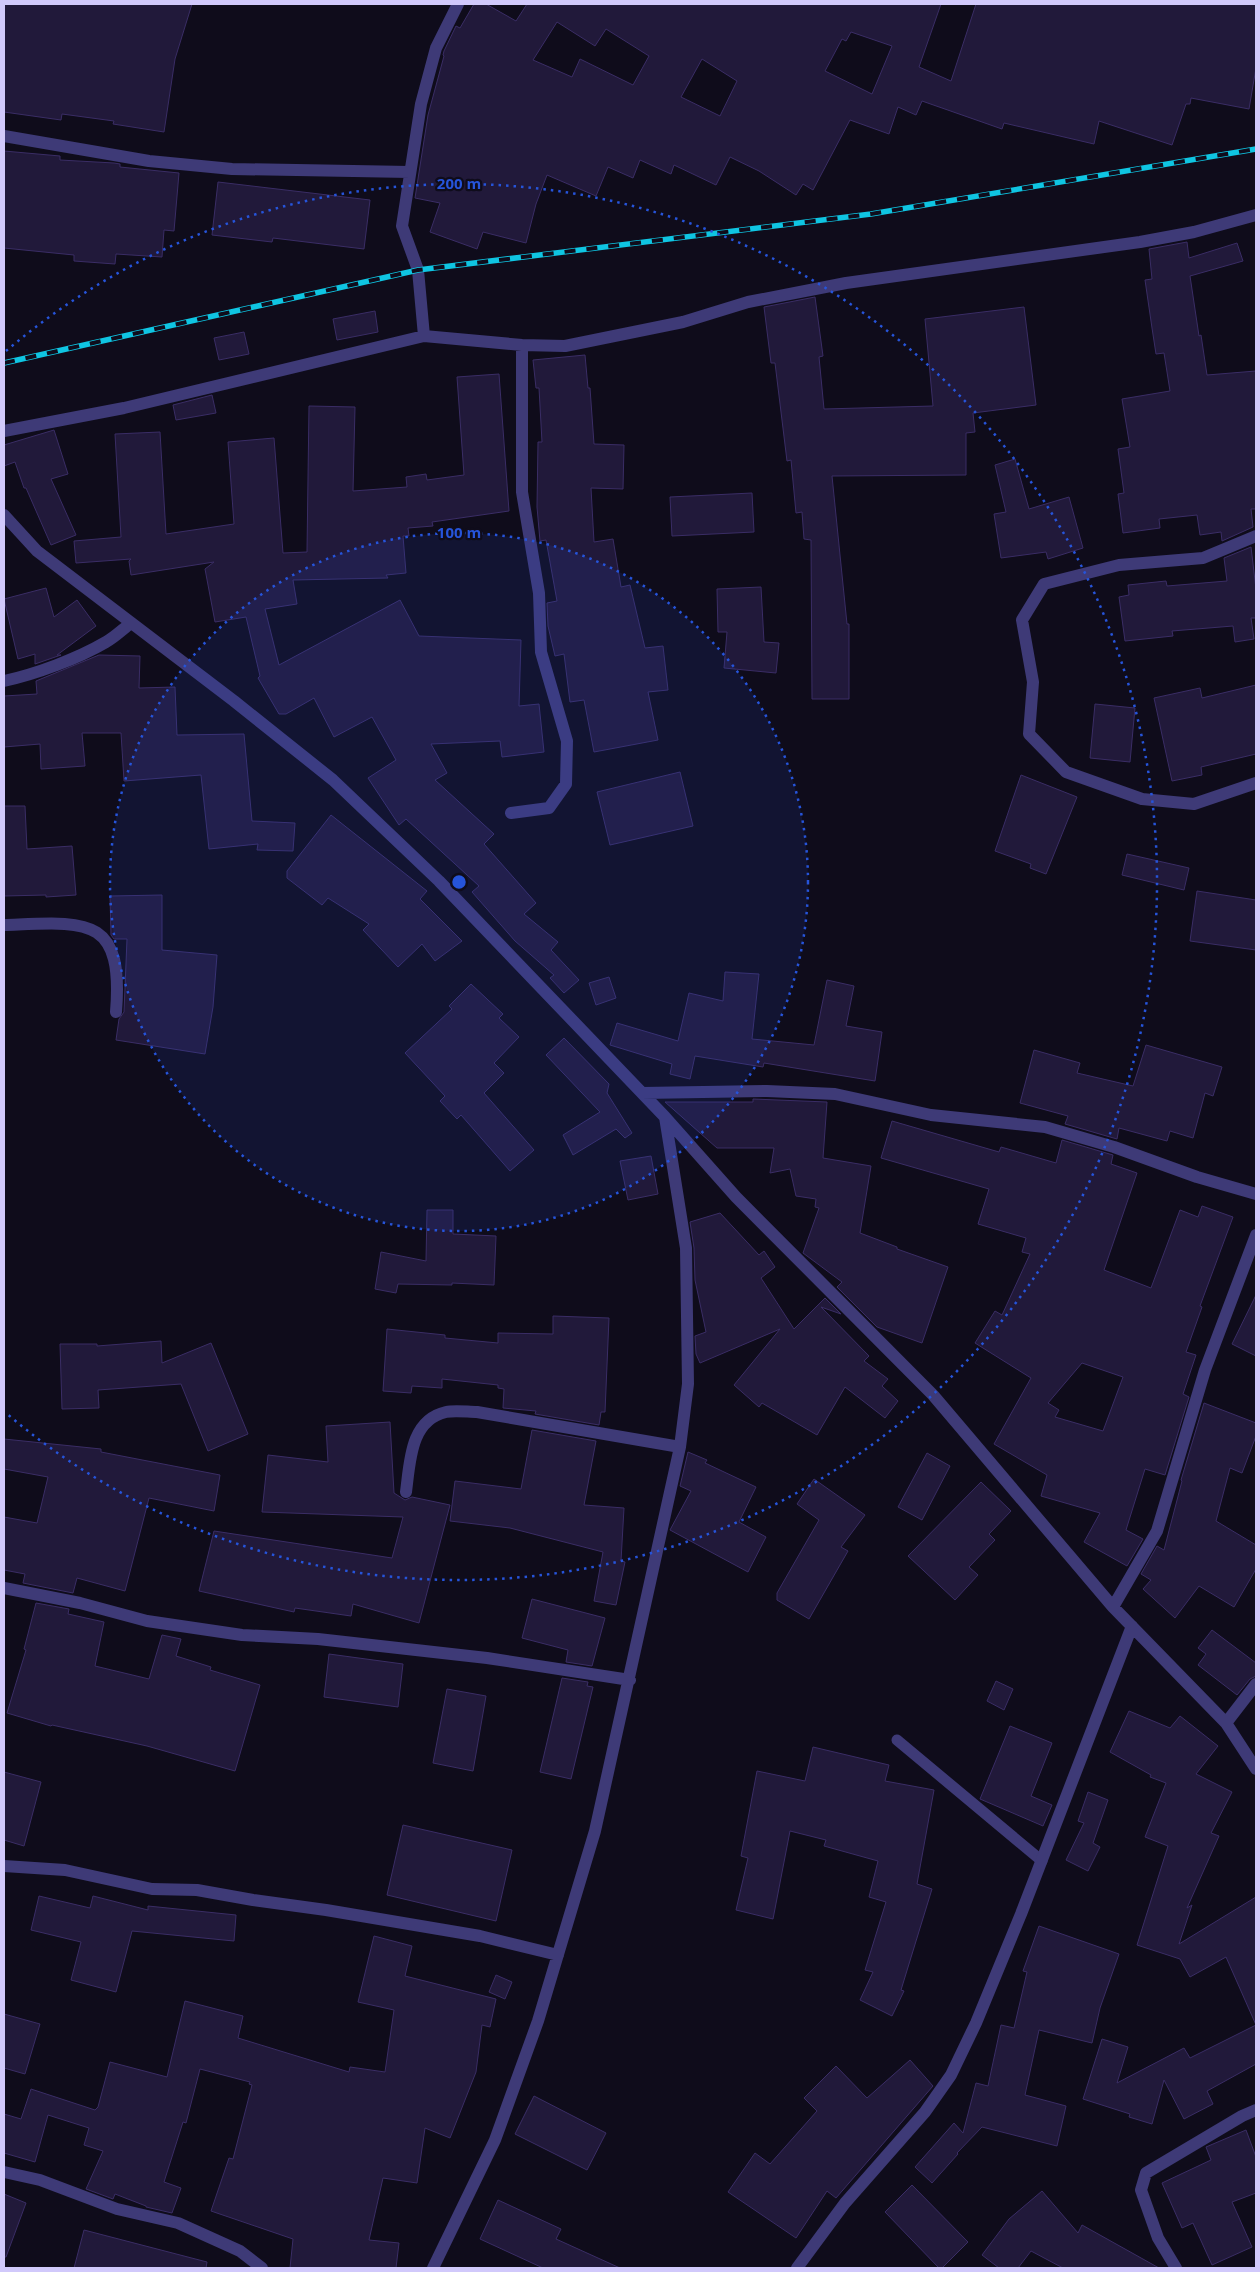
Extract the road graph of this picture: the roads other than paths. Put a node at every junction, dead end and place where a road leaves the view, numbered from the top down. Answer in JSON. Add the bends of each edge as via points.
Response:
{"nodes":[{"id":1,"x":458,"y":4,"type":"edge"},
{"id":2,"x":4,"y":136,"type":"edge"},
{"id":3,"x":410,"y":172,"type":"junction"},
{"id":4,"x":1256,"y":215,"type":"edge"},
{"id":5,"x":424,"y":336,"type":"junction"},
{"id":6,"x":522,"y":345,"type":"junction"},
{"id":7,"x":4,"y":431,"type":"edge"},
{"id":8,"x":4,"y":515,"type":"edge"},
{"id":9,"x":1256,"y":536,"type":"edge"},
{"id":10,"x":131,"y":623,"type":"junction"},
{"id":11,"x":4,"y":682,"type":"edge"},
{"id":12,"x":1256,"y":784,"type":"edge"},
{"id":13,"x":511,"y":814,"type":"dead end"},
{"id":14,"x":4,"y":925,"type":"edge"},
{"id":15,"x":116,"y":1012,"type":"dead end"},
{"id":16,"x":642,"y":1093,"type":"junction"},
{"id":17,"x":666,"y":1117,"type":"junction"},
{"id":18,"x":1256,"y":1194,"type":"edge"},
{"id":19,"x":1256,"y":1235,"type":"edge"},
{"id":20,"x":680,"y":1447,"type":"junction"},
{"id":21,"x":406,"y":1492,"type":"dead end"},
{"id":22,"x":4,"y":1588,"type":"edge"},
{"id":23,"x":1113,"y":1608,"type":"junction"},
{"id":24,"x":1132,"y":1626,"type":"junction"},
{"id":25,"x":630,"y":1680,"type":"junction"},
{"id":26,"x":1256,"y":1684,"type":"edge"},
{"id":27,"x":1226,"y":1723,"type":"junction"},
{"id":28,"x":898,"y":1740,"type":"dead end"},
{"id":29,"x":1256,"y":1769,"type":"edge"},
{"id":30,"x":1042,"y":1862,"type":"junction"},
{"id":31,"x":4,"y":1866,"type":"edge"},
{"id":32,"x":558,"y":1955,"type":"junction"},
{"id":33,"x":1256,"y":2110,"type":"edge"},
{"id":34,"x":4,"y":2172,"type":"edge"},
{"id":35,"x":262,"y":2268,"type":"edge"},
{"id":36,"x":433,"y":2268,"type":"edge"},
{"id":37,"x":797,"y":2268,"type":"edge"},
{"id":38,"x":1176,"y":2268,"type":"edge"}],
"edges":[{"from":1,"to":3,"type":"street","via":[[436,48],[421,104]]},
{"from":2,"to":3,"type":"street","via":[[149,161],[232,169]]},
{"from":3,"to":5,"type":"street","via":[[402,226],[418,270]]},
{"from":4,"to":6,"type":"street","via":[[1194,232],[1140,242],[846,282],[748,302],[683,322],[565,346]]},
{"from":5,"to":6,"type":"street"},
{"from":5,"to":7,"type":"street","via":[[124,408]]},
{"from":6,"to":13,"type":"street","via":[[522,492],[539,593],[541,652],[566,741],[566,784],[549,808]]},
{"from":8,"to":10,"type":"street","via":[[37,551]]},
{"from":9,"to":12,"type":"street","via":[[1203,558],[1120,565],[1044,584],[1022,620],[1033,682],[1028,734],[1066,772],[1142,799],[1194,804]]},
{"from":10,"to":11,"type":"street","via":[[106,642],[81,654]]},
{"from":10,"to":16,"type":"street","via":[[333,780],[439,881]]},
{"from":14,"to":15,"type":"street","via":[[85,926],[103,936],[113,951],[118,971]]},
{"from":16,"to":17,"type":"street"},
{"from":16,"to":18,"type":"street","via":[[835,1094],[931,1115],[1045,1127]]},
{"from":17,"to":20,"type":"street","via":[[686,1248],[688,1384]]},
{"from":17,"to":23,"type":"street","via":[[736,1197],[933,1395]]},
{"from":19,"to":23,"type":"street","via":[[1206,1370],[1158,1531]]},
{"from":20,"to":21,"type":"street","via":[[477,1412],[447,1411],[426,1420],[420,1428],[412,1452]]},
{"from":20,"to":25,"type":"street"},
{"from":22,"to":25,"type":"street","via":[[80,1603],[146,1621],[242,1635],[318,1639],[488,1658]]},
{"from":23,"to":24,"type":"street"},
{"from":24,"to":27,"type":"street"},
{"from":24,"to":30,"type":"street"},
{"from":25,"to":32,"type":"street","via":[[595,1831]]},
{"from":26,"to":27,"type":"street"},
{"from":27,"to":29,"type":"street"},
{"from":28,"to":30,"type":"lane"},
{"from":30,"to":37,"type":"street","via":[[976,2023],[951,2074],[925,2112],[845,2203]]},
{"from":31,"to":32,"type":"street","via":[[65,1870],[152,1889],[197,1890],[326,1910],[480,1936]]},
{"from":32,"to":36,"type":"street","via":[[495,2140]]},
{"from":33,"to":38,"type":"street","via":[[1146,2173],[1142,2190],[1158,2238]]},
{"from":34,"to":35,"type":"street","via":[[40,2180],[117,2209],[178,2223],[240,2251]]}]}
